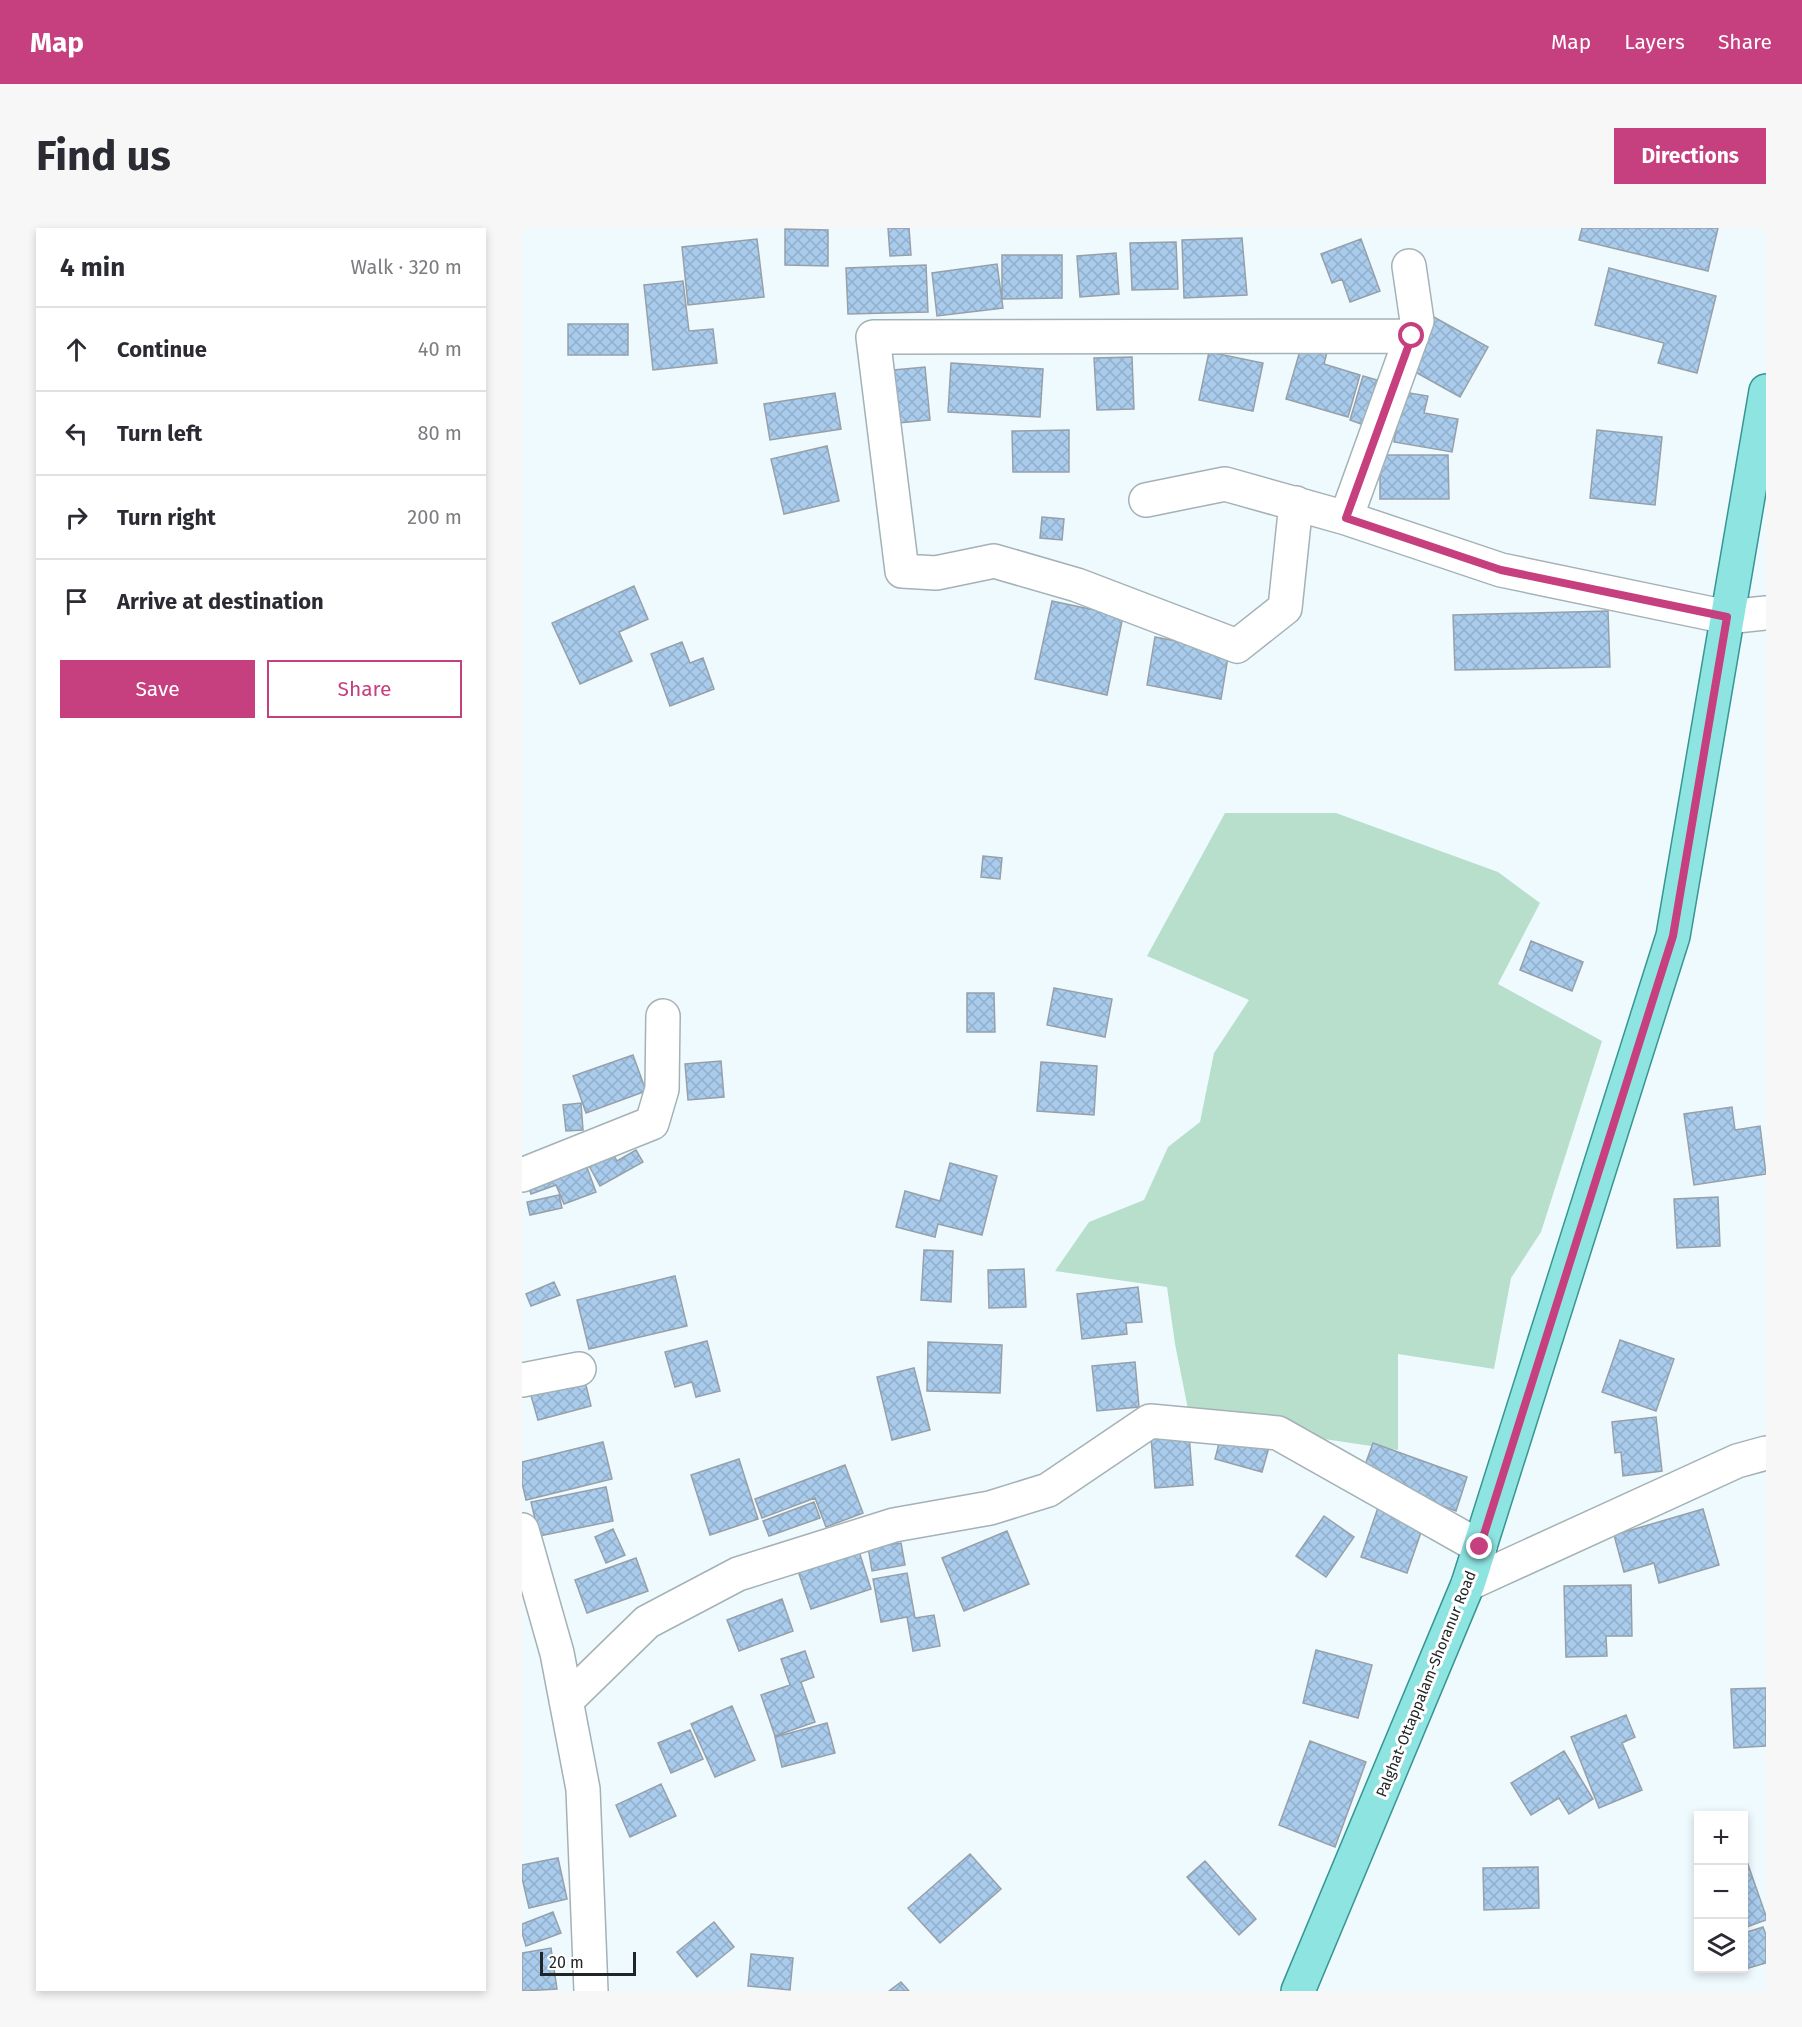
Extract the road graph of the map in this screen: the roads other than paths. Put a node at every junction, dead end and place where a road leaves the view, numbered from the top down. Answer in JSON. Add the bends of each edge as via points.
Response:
{"nodes":[{"id":1,"x":1409,"y":266,"type":"dead end"},
{"id":2,"x":1412,"y":336,"type":"junction"},
{"id":3,"x":1766,"y":391,"type":"edge"},
{"id":4,"x":1146,"y":500,"type":"dead end"},
{"id":5,"x":1296,"y":503,"type":"junction"},
{"id":6,"x":1346,"y":518,"type":"junction"},
{"id":7,"x":1766,"y":613,"type":"edge"},
{"id":8,"x":1727,"y":617,"type":"junction"},
{"id":9,"x":663,"y":1016,"type":"dead end"},
{"id":10,"x":522,"y":1175,"type":"edge"},
{"id":11,"x":579,"y":1369,"type":"dead end"},
{"id":12,"x":522,"y":1380,"type":"edge"},
{"id":13,"x":1766,"y":1453,"type":"edge"},
{"id":14,"x":522,"y":1530,"type":"edge"},
{"id":15,"x":1480,"y":1547,"type":"junction"},
{"id":16,"x":1468,"y":1584,"type":"junction"},
{"id":17,"x":567,"y":1701,"type":"junction"},
{"id":18,"x":591,"y":1991,"type":"edge"},
{"id":19,"x":1298,"y":1991,"type":"edge"}],
"edges":[{"from":1,"to":2,"type":"street","via":[[1417,321]]},
{"from":2,"to":5,"type":"street","via":[[873,337],[902,571],[936,573],[994,561],[1077,585],[1237,646],[1285,608]]},
{"from":2,"to":6,"type":"street"},
{"from":3,"to":8,"type":"main road","name":"Palghat-Ottappalam-Shoranur Road"},
{"from":4,"to":5,"type":"street","via":[[1225,484]]},
{"from":5,"to":6,"type":"street"},
{"from":6,"to":8,"type":"street","via":[[1501,570]]},
{"from":7,"to":8,"type":"street"},
{"from":8,"to":15,"type":"main road","name":"Palghat-Ottappalam-Shoranur Road","via":[[1673,936]]},
{"from":9,"to":10,"type":"street","via":[[662,1089],[652,1124]]},
{"from":11,"to":12,"type":"street"},
{"from":13,"to":16,"type":"street","via":[[1737,1461]]},
{"from":14,"to":17,"type":"street"},
{"from":15,"to":16,"type":"main road","name":"Palghat-Ottappalam-Shoranur Road"},
{"from":15,"to":17,"type":"street","via":[[1278,1433],[1150,1421],[1048,1490],[990,1508],[894,1525],[738,1574],[647,1622]]},
{"from":16,"to":19,"type":"main road","name":"Palghat-Ottappalam-Shoranur Road"},
{"from":17,"to":18,"type":"street","via":[[583,1789]]}]}
